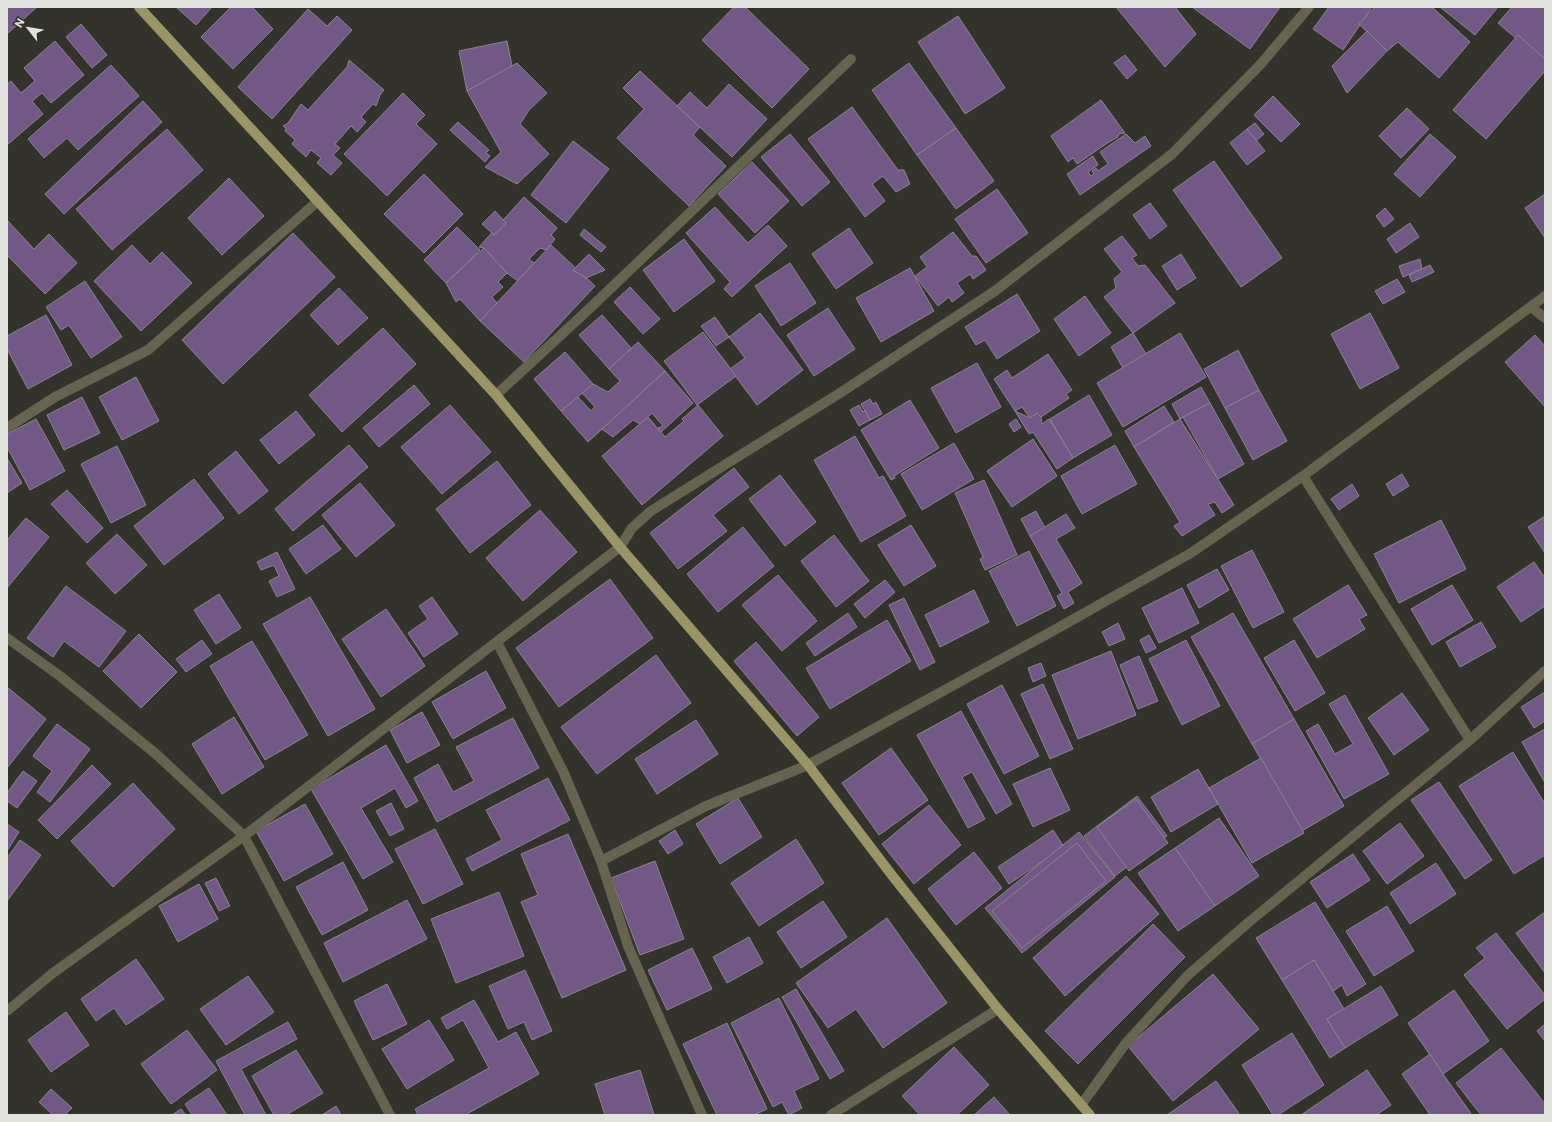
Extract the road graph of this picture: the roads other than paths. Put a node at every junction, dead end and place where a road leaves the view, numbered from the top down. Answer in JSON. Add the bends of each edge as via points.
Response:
{"nodes":[{"id":1,"x":139,"y":7,"type":"edge"},
{"id":2,"x":1308,"y":7,"type":"edge"},
{"id":3,"x":851,"y":59,"type":"dead end"},
{"id":4,"x":318,"y":202,"type":"junction"},
{"id":5,"x":1545,"y":296,"type":"edge"},
{"id":6,"x":1531,"y":307,"type":"junction"},
{"id":7,"x":1545,"y":318,"type":"edge"},
{"id":8,"x":496,"y":395,"type":"junction"},
{"id":9,"x":7,"y":428,"type":"edge"},
{"id":10,"x":1303,"y":476,"type":"junction"},
{"id":11,"x":620,"y":547,"type":"junction"},
{"id":12,"x":7,"y":638,"type":"edge"},
{"id":13,"x":496,"y":642,"type":"junction"},
{"id":14,"x":1545,"y":671,"type":"edge"},
{"id":15,"x":1470,"y":740,"type":"junction"},
{"id":16,"x":808,"y":765,"type":"junction"},
{"id":17,"x":244,"y":836,"type":"junction"},
{"id":18,"x":600,"y":862,"type":"junction"},
{"id":19,"x":998,"y":1008,"type":"junction"},
{"id":20,"x":7,"y":1011,"type":"edge"},
{"id":21,"x":1081,"y":1105,"type":"junction"},
{"id":22,"x":390,"y":1115,"type":"edge"},
{"id":23,"x":702,"y":1115,"type":"edge"},
{"id":24,"x":831,"y":1115,"type":"edge"},
{"id":25,"x":1090,"y":1115,"type":"edge"}],
"edges":[{"from":1,"to":4,"type":"main road"},
{"from":2,"to":11,"type":"street","via":[[1260,65],[1166,159],[995,291],[840,393],[651,511],[632,528]]},
{"from":3,"to":8,"type":"street"},
{"from":4,"to":8,"type":"main road"},
{"from":4,"to":9,"type":"street","via":[[148,350],[55,397]]},
{"from":5,"to":6,"type":"street"},
{"from":6,"to":7,"type":"street"},
{"from":6,"to":10,"type":"street"},
{"from":8,"to":11,"type":"main road"},
{"from":10,"to":15,"type":"street"},
{"from":10,"to":16,"type":"street","via":[[1191,553]]},
{"from":11,"to":13,"type":"street"},
{"from":11,"to":16,"type":"main road"},
{"from":12,"to":17,"type":"street","via":[[60,676],[156,754]]},
{"from":13,"to":17,"type":"street"},
{"from":13,"to":18,"type":"street","via":[[563,771]]},
{"from":14,"to":15,"type":"street"},
{"from":15,"to":21,"type":"street","via":[[1188,975],[1126,1043]]},
{"from":16,"to":18,"type":"street","via":[[706,806]]},
{"from":16,"to":19,"type":"main road"},
{"from":17,"to":20,"type":"street","via":[[53,973]]},
{"from":17,"to":22,"type":"street"},
{"from":18,"to":23,"type":"street","via":[[628,946]]},
{"from":19,"to":21,"type":"main road"},
{"from":19,"to":24,"type":"street"},
{"from":21,"to":25,"type":"main road"}]}
